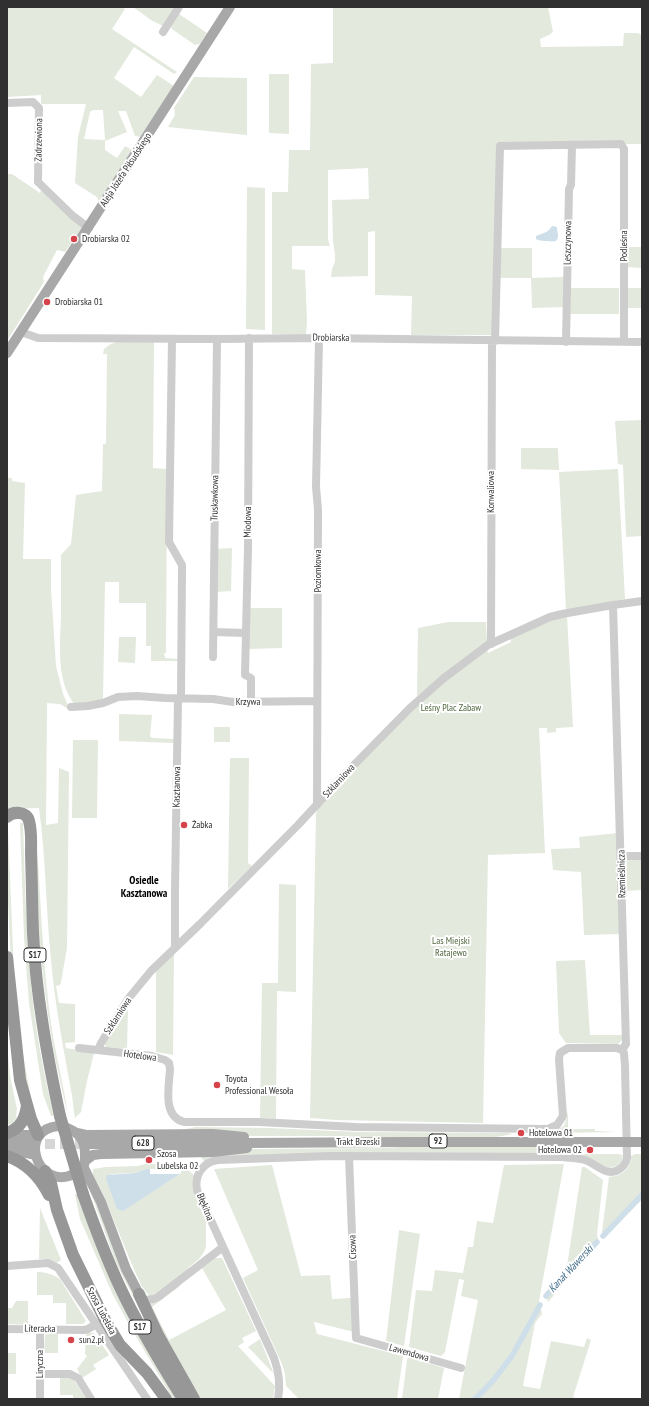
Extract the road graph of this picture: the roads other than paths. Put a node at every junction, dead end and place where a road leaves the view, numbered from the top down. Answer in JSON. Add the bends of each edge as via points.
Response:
{"nodes":[{"id":1,"x":179,"y":7,"type":"edge"},
{"id":2,"x":230,"y":7,"type":"edge"},
{"id":3,"x":162,"y":32,"type":"dead end"},
{"id":4,"x":7,"y":103,"type":"edge"},
{"id":5,"x":572,"y":145,"type":"junction"},
{"id":6,"x":89,"y":228,"type":"junction"},
{"id":7,"x":20,"y":332,"type":"junction"},
{"id":8,"x":249,"y":338,"type":"junction"},
{"id":9,"x":319,"y":338,"type":"junction"},
{"id":10,"x":172,"y":339,"type":"junction"},
{"id":11,"x":217,"y":339,"type":"junction"},
{"id":12,"x":493,"y":341,"type":"junction"},
{"id":13,"x":566,"y":342,"type":"junction"},
{"id":14,"x":624,"y":342,"type":"junction"},
{"id":15,"x":642,"y":342,"type":"edge"},
{"id":16,"x":7,"y":353,"type":"edge"},
{"id":17,"x":642,"y":601,"type":"edge"},
{"id":18,"x":614,"y":604,"type":"junction"},
{"id":19,"x":214,"y":632,"type":"junction"},
{"id":20,"x":246,"y":633,"type":"junction"},
{"id":21,"x":491,"y":644,"type":"junction"},
{"id":22,"x":213,"y":657,"type":"dead end"},
{"id":23,"x":180,"y":698,"type":"junction"},
{"id":24,"x":317,"y":701,"type":"junction"},
{"id":25,"x":251,"y":702,"type":"junction"},
{"id":26,"x":71,"y":707,"type":"dead end"},
{"id":27,"x":317,"y":805,"type":"junction"},
{"id":28,"x":7,"y":817,"type":"edge"},
{"id":29,"x":621,"y":856,"type":"junction"},
{"id":30,"x":642,"y":856,"type":"edge"},
{"id":31,"x":176,"y":948,"type":"junction"},
{"id":32,"x":7,"y":957,"type":"edge"},
{"id":33,"x":79,"y":1048,"type":"dead end"},
{"id":34,"x":98,"y":1050,"type":"junction"},
{"id":35,"x":622,"y":1050,"type":"junction"},
{"id":36,"x":27,"y":1105,"type":"junction"},
{"id":37,"x":77,"y":1133,"type":"junction"},
{"id":38,"x":7,"y":1134,"type":"edge"},
{"id":39,"x":34,"y":1140,"type":"junction"},
{"id":40,"x":263,"y":1142,"type":"junction"},
{"id":41,"x":627,"y":1142,"type":"junction"},
{"id":42,"x":642,"y":1142,"type":"edge"},
{"id":43,"x":7,"y":1144,"type":"edge"},
{"id":44,"x":88,"y":1144,"type":"tunnel mouth"},
{"id":45,"x":7,"y":1153,"type":"edge"},
{"id":46,"x":36,"y":1155,"type":"junction"},
{"id":47,"x":7,"y":1156,"type":"edge"},
{"id":48,"x":349,"y":1156,"type":"junction"},
{"id":49,"x":225,"y":1160,"type":"joint"},
{"id":50,"x":84,"y":1164,"type":"junction"},
{"id":51,"x":45,"y":1171,"type":"junction"},
{"id":52,"x":57,"y":1210,"type":"junction"},
{"id":53,"x":223,"y":1247,"type":"junction"},
{"id":54,"x":7,"y":1266,"type":"edge"},
{"id":55,"x":139,"y":1294,"type":"junction"},
{"id":56,"x":96,"y":1324,"type":"junction"},
{"id":57,"x":7,"y":1329,"type":"edge"},
{"id":58,"x":40,"y":1329,"type":"junction"},
{"id":59,"x":356,"y":1338,"type":"joint"},
{"id":60,"x":461,"y":1368,"type":"dead end"},
{"id":61,"x":40,"y":1374,"type":"junction"},
{"id":62,"x":163,"y":1394,"type":"edge"},
{"id":63,"x":40,"y":1399,"type":"edge"},
{"id":64,"x":91,"y":1399,"type":"edge"},
{"id":65,"x":147,"y":1399,"type":"edge"},
{"id":66,"x":183,"y":1399,"type":"edge"},
{"id":67,"x":194,"y":1399,"type":"edge"},
{"id":68,"x":278,"y":1399,"type":"edge"}],
"edges":[{"from":1,"to":3,"type":"street"},
{"from":2,"to":6,"type":"main road","name":"Aleja Józefa Piłsudskiego"},
{"from":4,"to":6,"type":"street","name":"Zadrzewiona","via":[[33,102],[39,108],[38,182]]},
{"from":5,"to":12,"type":"street","name":"Konwaliowa","via":[[500,146]]},
{"from":5,"to":13,"type":"street","name":"Leszczynowa"},
{"from":5,"to":14,"type":"street","name":"Podleśna","via":[[621,144],[624,149]]},
{"from":6,"to":7,"type":"main road","name":"Aleja Józefa Piłsudskiego"},
{"from":7,"to":10,"type":"street","name":"Drobiarska","via":[[38,338]]},
{"from":7,"to":16,"type":"main road","name":"Aleja Józefa Piłsudskiego"},
{"from":8,"to":9,"type":"street","name":"Drobiarska"},
{"from":8,"to":11,"type":"street","name":"Drobiarska"},
{"from":8,"to":20,"type":"street","name":"Miodowa"},
{"from":9,"to":12,"type":"street","name":"Drobiarska"},
{"from":9,"to":24,"type":"street","name":"Poziomkowa","via":[[316,487]]},
{"from":10,"to":11,"type":"street","name":"Drobiarska"},
{"from":10,"to":23,"type":"street","name":"Kasztanowa","via":[[169,542],[182,565]]},
{"from":11,"to":19,"type":"street","name":"Truskawkowa"},
{"from":12,"to":13,"type":"street","name":"Drobiarska"},
{"from":12,"to":21,"type":"street","name":"Konwaliowa"},
{"from":13,"to":14,"type":"street","name":"Drobiarska"},
{"from":14,"to":15,"type":"street","name":"Drobiarska"},
{"from":17,"to":18,"type":"street","name":"Szklarniowa"},
{"from":18,"to":21,"type":"street","name":"Szklarniowa","via":[[550,617]]},
{"from":18,"to":29,"type":"street","name":"Rzemieślnicza"},
{"from":19,"to":20,"type":"street"},
{"from":19,"to":22,"type":"street","name":"Truskawkowa"},
{"from":20,"to":25,"type":"street","name":"Miodowa","via":[[245,675],[251,678]]},
{"from":21,"to":27,"type":"street","name":"Szklarniowa","via":[[444,678],[410,708]]},
{"from":23,"to":25,"type":"street","name":"Krzywa"},
{"from":23,"to":26,"type":"street","name":"Krzywa","via":[[118,697],[103,703]]},
{"from":23,"to":31,"type":"street","name":"Kasztanowa"},
{"from":24,"to":25,"type":"street","name":"Krzywa"},
{"from":24,"to":27,"type":"street","name":"Poziomkowa"},
{"from":27,"to":31,"type":"street","name":"Szklarniowa"},
{"from":28,"to":66,"type":"highway","number":"S17","bridge":true,"via":[[12,813],[19,813],[26,815],[29,820],[36,971],[44,1033],[60,1116],[104,1252],[147,1339]]},
{"from":29,"to":30,"type":"street"},
{"from":29,"to":35,"type":"street","name":"Rzemieślnicza","via":[[626,1044]]},
{"from":31,"to":34,"type":"street","name":"Szklarniowa","via":[[151,971],[128,999]]},
{"from":32,"to":36,"type":"highway","via":[[20,1080]]},
{"from":33,"to":34,"type":"street","name":"Hotelowa"},
{"from":34,"to":35,"type":"street","name":"Hotelowa","via":[[152,1056],[169,1063],[171,1114],[184,1122],[259,1122],[356,1127],[552,1128],[562,1119],[563,1112],[560,1053],[568,1048]]},
{"from":35,"to":41,"type":"street","name":"Rzemieślnicza","via":[[625,1066]]},
{"from":36,"to":38,"type":"highway","via":[[21,1124]]},
{"from":36,"to":39,"type":"highway"},
{"from":37,"to":39,"type":"main road","via":[[58,1126],[47,1128]]},
{"from":37,"to":40,"type":"main road","via":[[213,1134]]},
{"from":37,"to":50,"type":"main road","via":[[83,1141]]},
{"from":38,"to":39,"type":"main road"},
{"from":39,"to":43,"type":"main road"},
{"from":39,"to":46,"type":"main road"},
{"from":40,"to":41,"type":"main road","name":"Trakt Brzeski","number":"92"},
{"from":40,"to":44,"type":"main road","name":"Trakt Brzeski","number":"628"},
{"from":40,"to":50,"type":"main road","via":[[244,1149],[213,1152],[101,1154],[93,1155]]},
{"from":41,"to":42,"type":"main road","name":"Trakt Brzeski","number":"92"},
{"from":41,"to":48,"type":"street","name":"Trakt Brzeski","via":[[625,1165],[611,1173],[576,1158]]},
{"from":45,"to":46,"type":"main road"},
{"from":46,"to":51,"type":"main road"},
{"from":47,"to":52,"type":"highway","via":[[33,1172],[45,1186]]},
{"from":48,"to":49,"type":"street","name":"Trakt Brzeski"},
{"from":48,"to":59,"type":"street","name":"Cisowa"},
{"from":49,"to":53,"type":"street","name":"Błękitna","via":[[208,1163],[199,1173],[196,1183]]},
{"from":50,"to":51,"type":"main road","via":[[74,1174],[62,1177]]},
{"from":50,"to":55,"type":"main road","via":[[126,1269]]},
{"from":51,"to":52,"type":"highway","via":[[51,1183]]},
{"from":52,"to":62,"type":"highway","name":"Szosa Lubelska","via":[[77,1264],[105,1320],[120,1345]]},
{"from":53,"to":55,"type":"street","via":[[154,1299],[145,1300]]},
{"from":53,"to":68,"type":"street","name":"Błękitna","via":[[278,1370]]},
{"from":54,"to":56,"type":"street","via":[[51,1264],[61,1271]]},
{"from":55,"to":67,"type":"highway","via":[[158,1335]]},
{"from":56,"to":58,"type":"street","name":"Literacka","via":[[84,1330]]},
{"from":56,"to":65,"type":"street"},
{"from":57,"to":58,"type":"street","name":"Literacka"},
{"from":58,"to":61,"type":"street","name":"Liryczna"},
{"from":59,"to":60,"type":"street","name":"Lawendowa"},
{"from":61,"to":63,"type":"street","name":"Liryczna"},
{"from":61,"to":64,"type":"street","via":[[70,1374],[78,1378]]}]}
